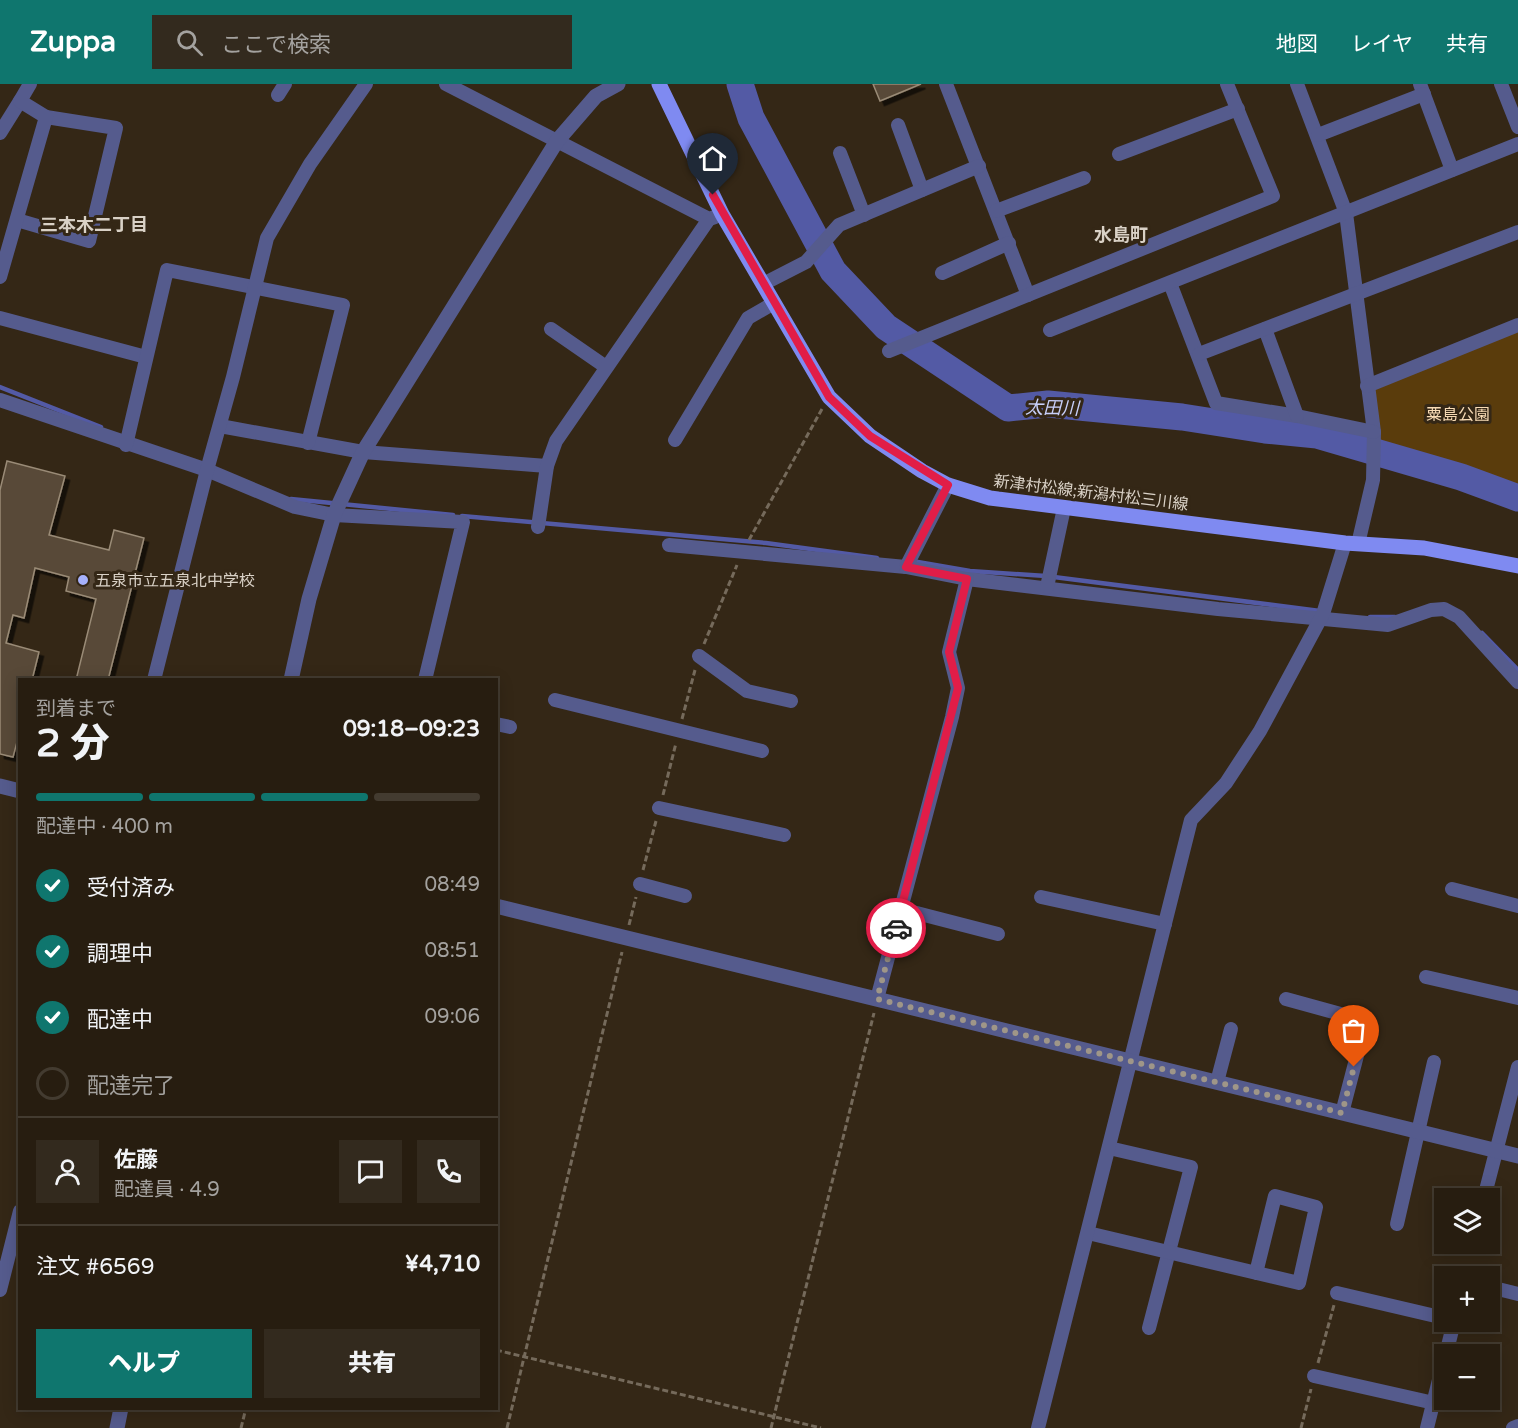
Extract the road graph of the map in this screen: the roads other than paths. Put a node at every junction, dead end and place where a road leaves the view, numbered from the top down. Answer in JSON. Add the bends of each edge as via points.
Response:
{"nodes":[{"id":1,"x":30,"y":84,"type":"edge"},
{"id":2,"x":366,"y":84,"type":"edge"},
{"id":3,"x":446,"y":84,"type":"edge"},
{"id":4,"x":618,"y":84,"type":"edge"},
{"id":5,"x":659,"y":84,"type":"edge"},
{"id":6,"x":945,"y":84,"type":"edge"},
{"id":7,"x":1227,"y":84,"type":"edge"},
{"id":8,"x":1297,"y":84,"type":"edge"},
{"id":9,"x":1501,"y":84,"type":"edge"},
{"id":10,"x":462,"y":88,"type":"edge"},
{"id":11,"x":1422,"y":89,"type":"edge"},
{"id":12,"x":20,"y":101,"type":"junction"},
{"id":13,"x":1238,"y":109,"type":"junction"},
{"id":14,"x":46,"y":117,"type":"junction"},
{"id":15,"x":898,"y":124,"type":"dead end"},
{"id":16,"x":1518,"y":127,"type":"edge"},
{"id":17,"x":0,"y":133,"type":"edge"},
{"id":18,"x":1318,"y":135,"type":"junction"},
{"id":19,"x":557,"y":141,"type":"junction"},
{"id":20,"x":1518,"y":144,"type":"edge"},
{"id":21,"x":840,"y":153,"type":"dead end"},
{"id":22,"x":1119,"y":154,"type":"dead end"},
{"id":23,"x":979,"y":166,"type":"junction"},
{"id":24,"x":1452,"y":170,"type":"junction"},
{"id":25,"x":1084,"y":178,"type":"dead end"},
{"id":26,"x":922,"y":190,"type":"junction"},
{"id":27,"x":996,"y":211,"type":"junction"},
{"id":28,"x":1346,"y":213,"type":"junction"},
{"id":29,"x":864,"y":214,"type":"junction"},
{"id":30,"x":715,"y":217,"type":"junction"},
{"id":31,"x":17,"y":220,"type":"junction"},
{"id":32,"x":1518,"y":232,"type":"edge"},
{"id":33,"x":1009,"y":243,"type":"junction"},
{"id":34,"x":942,"y":273,"type":"dead end"},
{"id":35,"x":0,"y":277,"type":"edge"},
{"id":36,"x":1170,"y":283,"type":"junction"},
{"id":37,"x":763,"y":284,"type":"junction"},
{"id":38,"x":253,"y":288,"type":"junction"},
{"id":39,"x":1355,"y":294,"type":"junction"},
{"id":40,"x":1028,"y":295,"type":"junction"},
{"id":41,"x":774,"y":303,"type":"junction"},
{"id":42,"x":0,"y":318,"type":"edge"},
{"id":43,"x":1518,"y":326,"type":"edge"},
{"id":44,"x":550,"y":329,"type":"dead end"},
{"id":45,"x":1265,"y":329,"type":"junction"},
{"id":46,"x":1050,"y":330,"type":"dead end"},
{"id":47,"x":889,"y":351,"type":"dead end"},
{"id":48,"x":1199,"y":354,"type":"junction"},
{"id":49,"x":146,"y":357,"type":"junction"},
{"id":50,"x":606,"y":367,"type":"junction"},
{"id":51,"x":1367,"y":386,"type":"junction"},
{"id":52,"x":0,"y":400,"type":"edge"},
{"id":53,"x":1297,"y":416,"type":"junction"},
{"id":54,"x":219,"y":426,"type":"junction"},
{"id":55,"x":1374,"y":432,"type":"junction"},
{"id":56,"x":675,"y":440,"type":"dead end"},
{"id":57,"x":308,"y":443,"type":"junction"},
{"id":58,"x":126,"y":445,"type":"junction"},
{"id":59,"x":363,"y":452,"type":"junction"},
{"id":60,"x":547,"y":466,"type":"junction"},
{"id":61,"x":207,"y":470,"type":"junction"},
{"id":62,"x":948,"y":485,"type":"junction"},
{"id":63,"x":1064,"y":508,"type":"junction"},
{"id":64,"x":334,"y":515,"type":"junction"},
{"id":65,"x":538,"y":527,"type":"dead end"},
{"id":66,"x":1352,"y":543,"type":"junction"},
{"id":67,"x":669,"y":545,"type":"dead end"},
{"id":68,"x":1518,"y":566,"type":"edge"},
{"id":69,"x":906,"y":567,"type":"junction"},
{"id":70,"x":967,"y":579,"type":"junction"},
{"id":71,"x":1047,"y":587,"type":"junction"},
{"id":72,"x":1320,"y":619,"type":"junction"},
{"id":73,"x":699,"y":656,"type":"dead end"},
{"id":74,"x":155,"y":678,"type":"edge"},
{"id":75,"x":291,"y":678,"type":"edge"},
{"id":76,"x":425,"y":678,"type":"edge"},
{"id":77,"x":1518,"y":682,"type":"edge"},
{"id":78,"x":555,"y":700,"type":"dead end"},
{"id":79,"x":791,"y":702,"type":"dead end"},
{"id":80,"x":762,"y":751,"type":"dead end"},
{"id":81,"x":0,"y":786,"type":"edge"},
{"id":82,"x":18,"y":790,"type":"edge"},
{"id":83,"x":659,"y":808,"type":"dead end"},
{"id":84,"x":784,"y":835,"type":"dead end"},
{"id":85,"x":640,"y":884,"type":"dead end"},
{"id":86,"x":1452,"y":889,"type":"dead end"},
{"id":87,"x":685,"y":896,"type":"dead end"},
{"id":88,"x":1041,"y":897,"type":"dead end"},
{"id":89,"x":498,"y":906,"type":"edge"},
{"id":90,"x":1518,"y":906,"type":"edge"},
{"id":91,"x":901,"y":909,"type":"junction"},
{"id":92,"x":1165,"y":924,"type":"junction"},
{"id":93,"x":998,"y":934,"type":"dead end"},
{"id":94,"x":1426,"y":977,"type":"dead end"},
{"id":95,"x":1518,"y":998,"type":"edge"},
{"id":96,"x":877,"y":999,"type":"junction"},
{"id":97,"x":1286,"y":999,"type":"dead end"},
{"id":98,"x":1232,"y":1029,"type":"dead end"},
{"id":99,"x":1131,"y":1061,"type":"junction"},
{"id":100,"x":1434,"y":1062,"type":"dead end"},
{"id":101,"x":1518,"y":1067,"type":"edge"},
{"id":102,"x":1217,"y":1082,"type":"junction"},
{"id":103,"x":1342,"y":1113,"type":"junction"},
{"id":104,"x":1419,"y":1131,"type":"junction"},
{"id":105,"x":1109,"y":1148,"type":"junction"},
{"id":106,"x":1497,"y":1151,"type":"junction"},
{"id":107,"x":1518,"y":1156,"type":"edge"},
{"id":108,"x":1487,"y":1188,"type":"edge"},
{"id":109,"x":18,"y":1219,"type":"edge"},
{"id":110,"x":1397,"y":1224,"type":"dead end"},
{"id":111,"x":1088,"y":1233,"type":"junction"},
{"id":112,"x":1168,"y":1252,"type":"junction"},
{"id":113,"x":1256,"y":1273,"type":"junction"},
{"id":114,"x":0,"y":1290,"type":"edge"},
{"id":115,"x":1500,"y":1290,"type":"edge"},
{"id":116,"x":1337,"y":1293,"type":"road end"},
{"id":117,"x":1518,"y":1294,"type":"edge"},
{"id":118,"x":1434,"y":1316,"type":"edge"},
{"id":119,"x":1149,"y":1328,"type":"dead end"},
{"id":120,"x":1314,"y":1376,"type":"road end"},
{"id":121,"x":1434,"y":1403,"type":"joint"},
{"id":122,"x":121,"y":1410,"type":"edge"},
{"id":123,"x":1518,"y":1426,"type":"edge"},
{"id":124,"x":117,"y":1428,"type":"edge"},
{"id":125,"x":1038,"y":1428,"type":"edge"},
{"id":126,"x":1427,"y":1428,"type":"edge"},
{"id":127,"x":1513,"y":1428,"type":"edge"}],
"edges":[{"from":1,"to":12,"type":"street"},
{"from":2,"to":38,"type":"street","via":[[310,164],[267,237]]},
{"from":3,"to":10,"type":"street"},
{"from":4,"to":19,"type":"street","via":[[596,96]]},
{"from":5,"to":30,"type":"main road","name":"新津村松線;新潟村松三川線"},
{"from":6,"to":23,"type":"street"},
{"from":7,"to":13,"type":"street"},
{"from":8,"to":18,"type":"street"},
{"from":9,"to":16,"type":"street"},
{"from":10,"to":19,"type":"street"},
{"from":11,"to":18,"type":"street"},
{"from":11,"to":24,"type":"street"},
{"from":12,"to":14,"type":"street"},
{"from":12,"to":17,"type":"street"},
{"from":13,"to":22,"type":"street"},
{"from":13,"to":40,"type":"street","via":[[1273,196]]},
{"from":14,"to":31,"type":"street"},
{"from":14,"to":31,"type":"street","via":[[116,129],[88,241]]},
{"from":15,"to":26,"type":"street"},
{"from":18,"to":28,"type":"street"},
{"from":19,"to":30,"type":"street"},
{"from":19,"to":59,"type":"street"},
{"from":20,"to":24,"type":"street"},
{"from":21,"to":29,"type":"street"},
{"from":23,"to":26,"type":"street"},
{"from":23,"to":27,"type":"street"},
{"from":24,"to":28,"type":"street"},
{"from":25,"to":27,"type":"street"},
{"from":26,"to":29,"type":"street"},
{"from":27,"to":33,"type":"street"},
{"from":28,"to":36,"type":"street"},
{"from":28,"to":39,"type":"street"},
{"from":29,"to":37,"type":"street","via":[[839,225],[806,262]]},
{"from":30,"to":37,"type":"main road","name":"新津村松線;新潟村松三川線"},
{"from":30,"to":50,"type":"street"},
{"from":31,"to":35,"type":"street"},
{"from":32,"to":39,"type":"street"},
{"from":33,"to":34,"type":"street"},
{"from":33,"to":40,"type":"street"},
{"from":36,"to":46,"type":"street"},
{"from":36,"to":48,"type":"street"},
{"from":37,"to":41,"type":"main road","name":"新津村松線;新潟村松三川線"},
{"from":38,"to":49,"type":"street","via":[[167,270]]},
{"from":38,"to":54,"type":"street"},
{"from":38,"to":57,"type":"street","via":[[343,305]]},
{"from":39,"to":45,"type":"street"},
{"from":39,"to":51,"type":"street"},
{"from":40,"to":47,"type":"street"},
{"from":41,"to":56,"type":"street","via":[[748,318]]},
{"from":41,"to":62,"type":"main road","name":"新津村松線;新潟村松三川線","via":[[829,397],[870,436]]},
{"from":42,"to":49,"type":"street"},
{"from":43,"to":51,"type":"street"},
{"from":44,"to":50,"type":"street"},
{"from":45,"to":48,"type":"street"},
{"from":45,"to":53,"type":"street"},
{"from":48,"to":53,"type":"street","via":[[1216,403]]},
{"from":49,"to":58,"type":"street"},
{"from":50,"to":60,"type":"street","via":[[556,441]]},
{"from":51,"to":55,"type":"street"},
{"from":52,"to":58,"type":"street"},
{"from":53,"to":55,"type":"street"},
{"from":54,"to":57,"type":"street"},
{"from":54,"to":61,"type":"street"},
{"from":55,"to":66,"type":"street","via":[[1373,480]]},
{"from":57,"to":59,"type":"street"},
{"from":58,"to":61,"type":"street"},
{"from":59,"to":60,"type":"street"},
{"from":59,"to":64,"type":"street"},
{"from":60,"to":65,"type":"street"},
{"from":61,"to":64,"type":"street","via":[[295,507]]},
{"from":61,"to":74,"type":"street"},
{"from":62,"to":63,"type":"main road","name":"新津村松線;新潟村松三川線","via":[[990,498]]},
{"from":62,"to":69,"type":"street"},
{"from":63,"to":66,"type":"main road","name":"新津村松線;新潟村松三川線"},
{"from":63,"to":71,"type":"street"},
{"from":64,"to":75,"type":"street"},
{"from":64,"to":76,"type":"street","via":[[464,522]]},
{"from":66,"to":68,"type":"main road","name":"新津村松線;新潟村松三川線","via":[[1424,548]]},
{"from":66,"to":72,"type":"street"},
{"from":67,"to":69,"type":"street"},
{"from":69,"to":70,"type":"street"},
{"from":70,"to":71,"type":"street"},
{"from":70,"to":91,"type":"street","via":[[949,652],[958,688]]},
{"from":71,"to":72,"type":"street"},
{"from":72,"to":77,"type":"street","via":[[1388,625],[1444,609],[1459,617]]},
{"from":72,"to":92,"type":"street","via":[[1255,740],[1227,783],[1191,820]]},
{"from":73,"to":79,"type":"street","via":[[747,691]]},
{"from":78,"to":80,"type":"street"},
{"from":81,"to":82,"type":"street"},
{"from":83,"to":84,"type":"street"},
{"from":85,"to":87,"type":"street"},
{"from":86,"to":90,"type":"street"},
{"from":88,"to":92,"type":"street"},
{"from":89,"to":96,"type":"street"},
{"from":91,"to":93,"type":"street"},
{"from":91,"to":96,"type":"street"},
{"from":92,"to":99,"type":"street"},
{"from":94,"to":95,"type":"street"},
{"from":96,"to":99,"type":"street"},
{"from":97,"to":103,"type":"street","via":[[1366,1021]]},
{"from":98,"to":102,"type":"street"},
{"from":99,"to":102,"type":"street"},
{"from":99,"to":105,"type":"street"},
{"from":100,"to":104,"type":"street"},
{"from":101,"to":106,"type":"street"},
{"from":102,"to":103,"type":"street"},
{"from":103,"to":104,"type":"street"},
{"from":104,"to":106,"type":"street"},
{"from":104,"to":110,"type":"street"},
{"from":105,"to":111,"type":"street"},
{"from":105,"to":112,"type":"street","via":[[1191,1167]]},
{"from":106,"to":107,"type":"street"},
{"from":106,"to":108,"type":"street"},
{"from":109,"to":114,"type":"street"},
{"from":111,"to":112,"type":"street"},
{"from":111,"to":125,"type":"street"},
{"from":112,"to":113,"type":"street"},
{"from":112,"to":119,"type":"street"},
{"from":113,"to":113,"type":"street","via":[[1299,1283],[1316,1207],[1275,1196]]},
{"from":115,"to":117,"type":"street"},
{"from":116,"to":118,"type":"street"},
{"from":120,"to":121,"type":"street"},
{"from":121,"to":126,"type":"street"},
{"from":122,"to":124,"type":"street"},
{"from":123,"to":127,"type":"street"}]}
